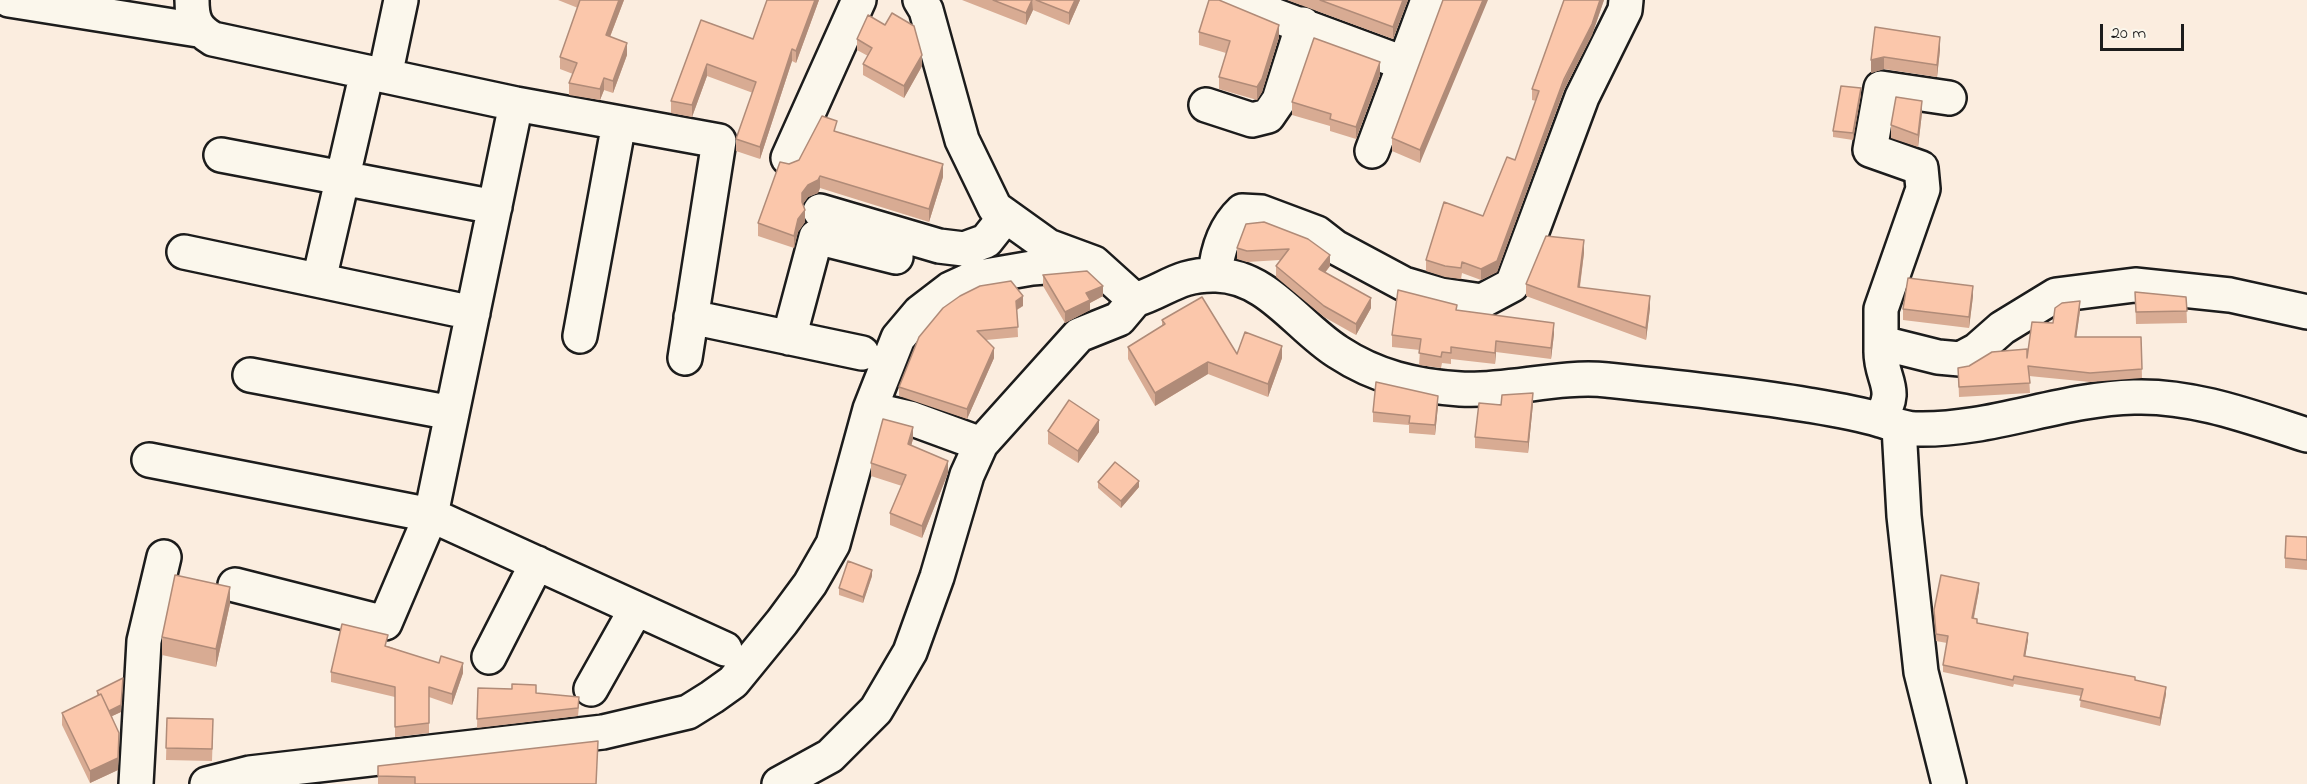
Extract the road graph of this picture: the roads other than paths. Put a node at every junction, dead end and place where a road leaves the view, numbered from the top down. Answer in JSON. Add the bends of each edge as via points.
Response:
{"nodes":[{"id":1,"x":9,"y":0,"type":"edge"},
{"id":2,"x":401,"y":0,"type":"edge"},
{"id":3,"x":859,"y":0,"type":"edge"},
{"id":4,"x":920,"y":0,"type":"edge"},
{"id":5,"x":1233,"y":0,"type":"edge"},
{"id":6,"x":1428,"y":0,"type":"edge"},
{"id":7,"x":1626,"y":0,"type":"edge"},
{"id":8,"x":195,"y":15,"type":"edge"},
{"id":9,"x":1303,"y":24,"type":"junction"},
{"id":10,"x":1406,"y":64,"type":"junction"},
{"id":11,"x":376,"y":74,"type":"junction"},
{"id":12,"x":1949,"y":98,"type":"dead end"},
{"id":13,"x":516,"y":104,"type":"junction"},
{"id":14,"x":1206,"y":105,"type":"dead end"},
{"id":15,"x":619,"y":123,"type":"junction"},
{"id":16,"x":1372,"y":151,"type":"dead end"},
{"id":17,"x":221,"y":155,"type":"dead end"},
{"id":18,"x":788,"y":158,"type":"dead end"},
{"id":19,"x":342,"y":177,"type":"junction"},
{"id":20,"x":495,"y":207,"type":"junction"},
{"id":21,"x":820,"y":211,"type":"dead end"},
{"id":22,"x":1005,"y":217,"type":"junction"},
{"id":23,"x":184,"y":252,"type":"dead end"},
{"id":24,"x":896,"y":257,"type":"dead end"},
{"id":25,"x":1094,"y":263,"type":"junction"},
{"id":26,"x":1215,"y":275,"type":"junction"},
{"id":27,"x":319,"y":280,"type":"junction"},
{"id":28,"x":1135,"y":300,"type":"junction"},
{"id":29,"x":2307,"y":312,"type":"edge"},
{"id":30,"x":473,"y":313,"type":"junction"},
{"id":31,"x":691,"y":317,"type":"junction"},
{"id":32,"x":580,"y":336,"type":"dead end"},
{"id":33,"x":789,"y":338,"type":"junction"},
{"id":34,"x":1881,"y":350,"type":"junction"},
{"id":35,"x":862,"y":353,"type":"dead end"},
{"id":36,"x":685,"y":358,"type":"dead end"},
{"id":37,"x":250,"y":375,"type":"dead end"},
{"id":38,"x":870,"y":409,"type":"junction"},
{"id":39,"x":452,"y":414,"type":"junction"},
{"id":40,"x":1889,"y":423,"type":"junction"},
{"id":41,"x":2307,"y":435,"type":"edge"},
{"id":42,"x":981,"y":444,"type":"junction"},
{"id":43,"x":149,"y":460,"type":"dead end"},
{"id":44,"x":431,"y":515,"type":"junction"},
{"id":45,"x":164,"y":557,"type":"dead end"},
{"id":46,"x":537,"y":563,"type":"junction"},
{"id":47,"x":235,"y":585,"type":"dead end"},
{"id":48,"x":636,"y":609,"type":"junction"},
{"id":49,"x":725,"y":649,"type":"dead end"},
{"id":50,"x":489,"y":657,"type":"dead end"},
{"id":51,"x":591,"y":689,"type":"dead end"},
{"id":52,"x":136,"y":784,"type":"edge"},
{"id":53,"x":207,"y":784,"type":"edge"},
{"id":54,"x":779,"y":784,"type":"edge"},
{"id":55,"x":1949,"y":784,"type":"edge"}],
"edges":[{"from":1,"to":8,"type":"street"},
{"from":2,"to":11,"type":"street"},
{"from":3,"to":18,"type":"street"},
{"from":4,"to":22,"type":"street","via":[[962,140],[995,208]]},
{"from":5,"to":9,"type":"street"},
{"from":6,"to":10,"type":"street"},
{"from":7,"to":26,"type":"street","via":[[1626,10],[1582,97],[1512,285],[1482,301],[1440,295],[1404,284],[1335,247],[1317,232],[1251,211],[1242,212],[1230,226],[1217,254]]},
{"from":8,"to":11,"type":"street","via":[[213,39]]},
{"from":9,"to":10,"type":"street"},
{"from":9,"to":14,"type":"street","via":[[1279,100],[1268,116],[1252,120]]},
{"from":10,"to":16,"type":"street"},
{"from":11,"to":13,"type":"street"},
{"from":11,"to":19,"type":"street"},
{"from":12,"to":34,"type":"street","via":[[1881,88],[1870,150],[1920,168],[1923,189],[1881,309]]},
{"from":13,"to":15,"type":"street"},
{"from":13,"to":20,"type":"street"},
{"from":15,"to":31,"type":"street","via":[[719,141]]},
{"from":15,"to":32,"type":"street"},
{"from":17,"to":19,"type":"street"},
{"from":19,"to":20,"type":"street"},
{"from":19,"to":27,"type":"street"},
{"from":20,"to":30,"type":"street"},
{"from":21,"to":22,"type":"street","via":[[939,246],[964,249],[986,241]]},
{"from":22,"to":25,"type":"street","via":[[1048,246]]},
{"from":23,"to":27,"type":"street"},
{"from":24,"to":33,"type":"street","via":[[816,237]]},
{"from":25,"to":28,"type":"street"},
{"from":25,"to":38,"type":"street","via":[[974,278],[950,289],[920,312],[898,338]]},
{"from":26,"to":28,"type":"street","via":[[1178,279]]},
{"from":26,"to":40,"type":"street","via":[[1249,283],[1287,308],[1334,350],[1367,370],[1401,382],[1463,390],[1602,379],[1808,405]]},
{"from":27,"to":30,"type":"street"},
{"from":28,"to":42,"type":"street","via":[[1119,320],[1079,335]]},
{"from":29,"to":34,"type":"street","via":[[2230,295],[2135,285],[2056,295],[1960,359],[1894,346]]},
{"from":30,"to":39,"type":"street"},
{"from":31,"to":33,"type":"street"},
{"from":31,"to":36,"type":"street"},
{"from":33,"to":35,"type":"street"},
{"from":34,"to":40,"type":"street","via":[[1890,388]]},
{"from":37,"to":39,"type":"street"},
{"from":38,"to":42,"type":"street","via":[[910,418]]},
{"from":38,"to":53,"type":"street","via":[[833,544],[810,584],[734,682],[688,712],[603,732],[250,773]]},
{"from":39,"to":44,"type":"street"},
{"from":40,"to":41,"type":"street","via":[[1911,429],[1959,428],[2135,396],[2197,402]]},
{"from":40,"to":55,"type":"street","via":[[1904,516],[1921,672]]},
{"from":42,"to":54,"type":"street","via":[[967,475],[910,652],[876,710],[830,756]]},
{"from":43,"to":44,"type":"street"},
{"from":44,"to":46,"type":"street"},
{"from":44,"to":47,"type":"street","via":[[385,623]]},
{"from":45,"to":52,"type":"street","via":[[144,641]]},
{"from":46,"to":48,"type":"street"},
{"from":46,"to":50,"type":"street"},
{"from":48,"to":49,"type":"street"},
{"from":48,"to":51,"type":"street"}]}
